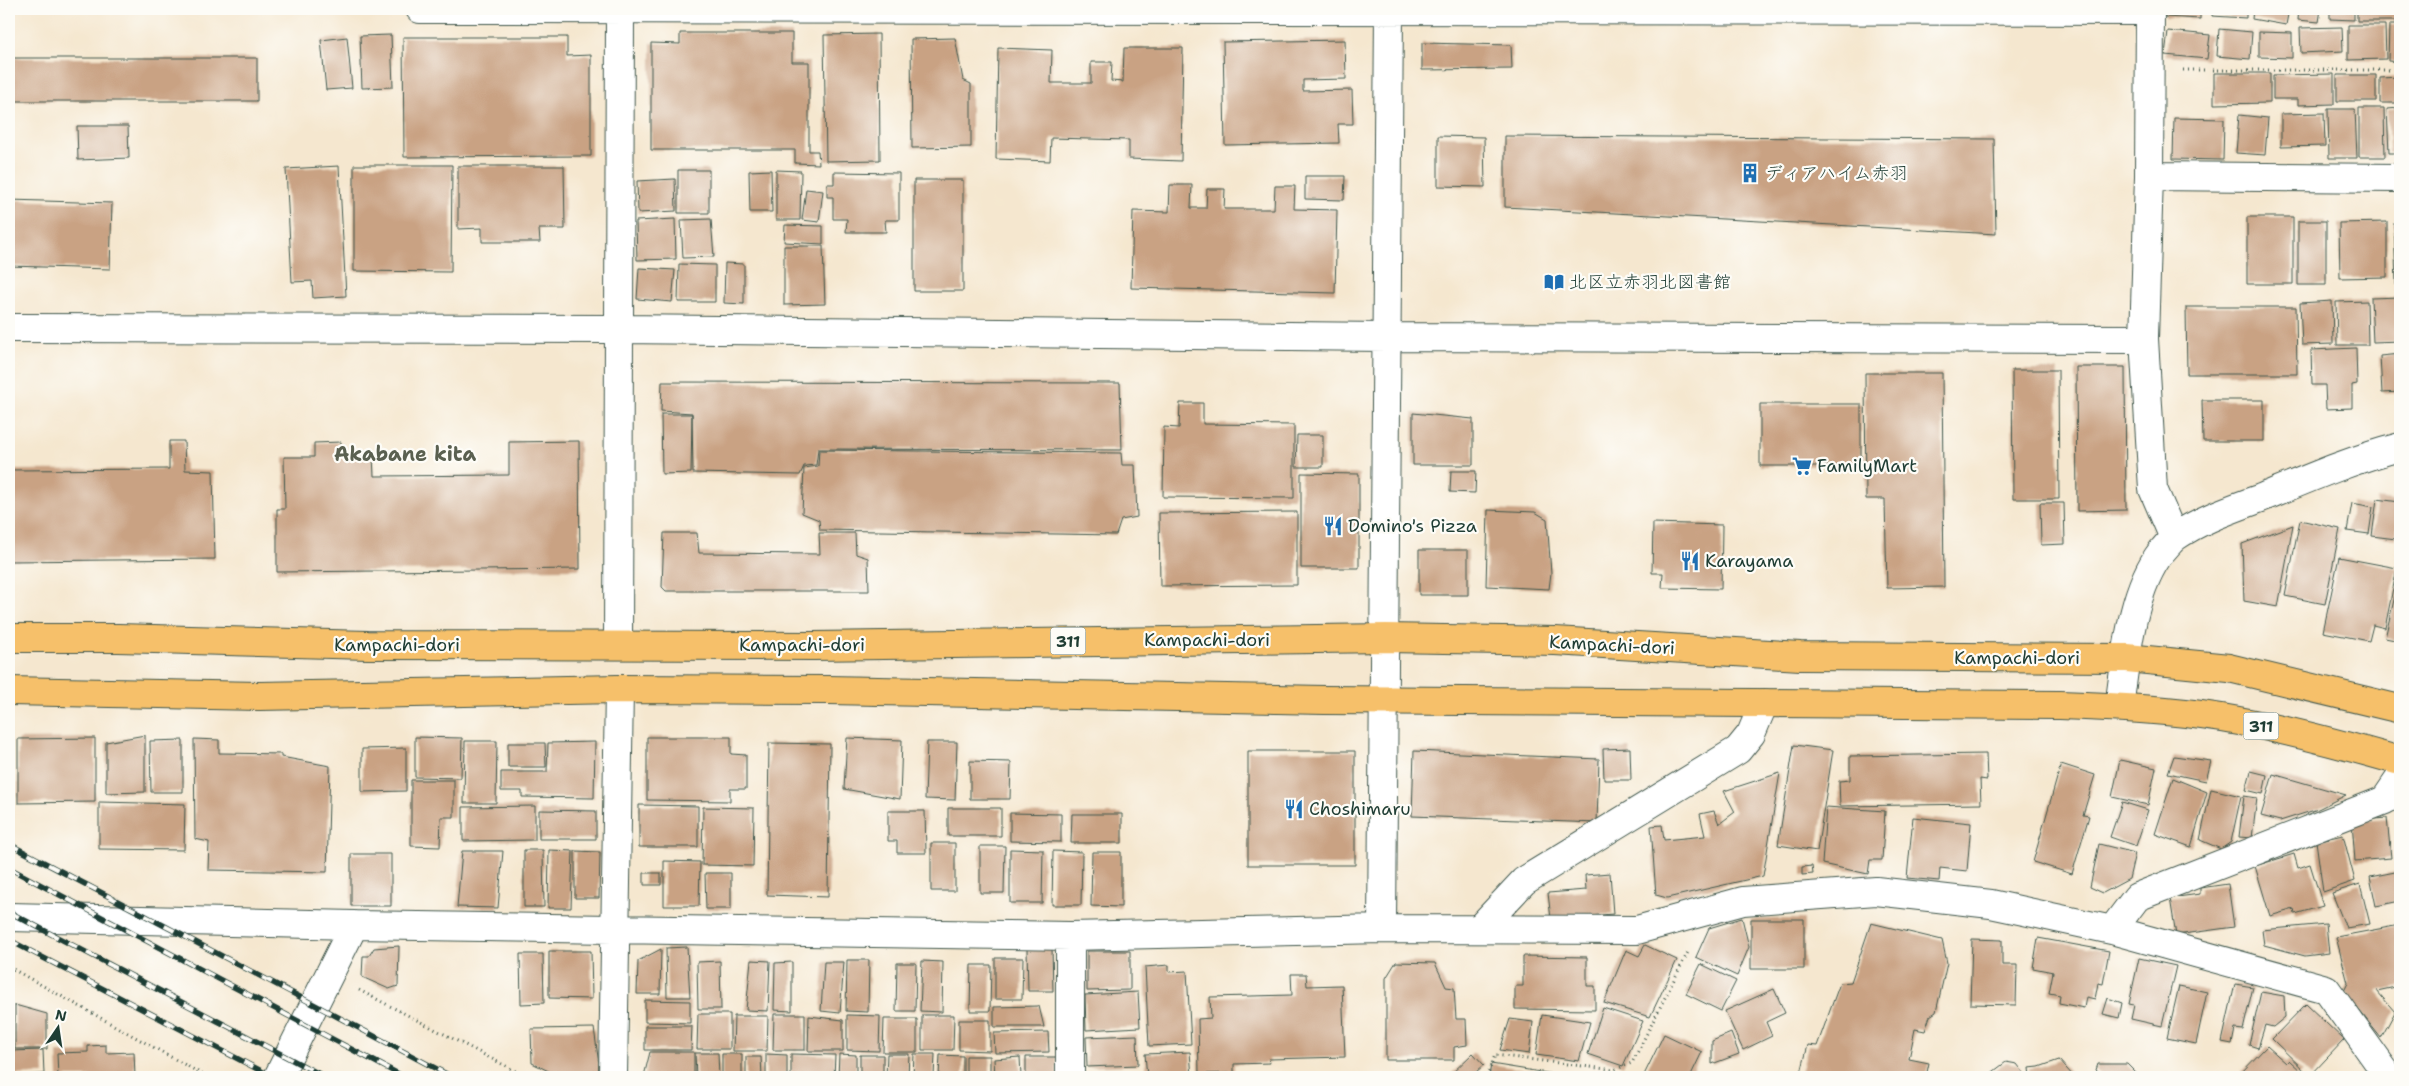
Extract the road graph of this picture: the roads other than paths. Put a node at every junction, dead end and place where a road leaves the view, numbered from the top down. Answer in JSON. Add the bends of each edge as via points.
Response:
{"nodes":[{"id":1,"x":420,"y":9,"type":"edge"},
{"id":2,"x":620,"y":9,"type":"edge"},
{"id":3,"x":1390,"y":10,"type":"edge"},
{"id":4,"x":2150,"y":10,"type":"edge"},
{"id":5,"x":2149,"y":176,"type":"junction"},
{"id":6,"x":2400,"y":178,"type":"edge"},
{"id":7,"x":9,"y":328,"type":"edge"},
{"id":8,"x":618,"y":329,"type":"junction"},
{"id":9,"x":1386,"y":337,"type":"junction"},
{"id":10,"x":2144,"y":339,"type":"junction"},
{"id":11,"x":2400,"y":447,"type":"edge"},
{"id":12,"x":2174,"y":538,"type":"junction"},
{"id":13,"x":9,"y":638,"type":"edge"},
{"id":14,"x":1386,"y":638,"type":"junction"},
{"id":15,"x":618,"y":645,"type":"junction"},
{"id":16,"x":2127,"y":658,"type":"junction"},
{"id":17,"x":619,"y":689,"type":"junction"},
{"id":18,"x":9,"y":691,"type":"edge"},
{"id":19,"x":1384,"y":700,"type":"junction"},
{"id":20,"x":1764,"y":703,"type":"junction"},
{"id":21,"x":2120,"y":707,"type":"junction"},
{"id":22,"x":2400,"y":709,"type":"edge"},
{"id":23,"x":2400,"y":761,"type":"edge"},
{"id":24,"x":2400,"y":778,"type":"edge"},
{"id":25,"x":9,"y":917,"type":"edge"},
{"id":26,"x":354,"y":925,"type":"junction"},
{"id":27,"x":616,"y":927,"type":"junction"},
{"id":28,"x":1382,"y":929,"type":"junction"},
{"id":29,"x":1479,"y":929,"type":"junction"},
{"id":30,"x":2112,"y":930,"type":"junction"},
{"id":31,"x":1070,"y":936,"type":"junction"},
{"id":32,"x":278,"y":1077,"type":"edge"},
{"id":33,"x":613,"y":1077,"type":"edge"},
{"id":34,"x":1070,"y":1077,"type":"edge"},
{"id":35,"x":2389,"y":1077,"type":"edge"}],
"edges":[{"from":1,"to":2,"type":"street"},
{"from":2,"to":3,"type":"street"},
{"from":2,"to":8,"type":"street"},
{"from":3,"to":4,"type":"street"},
{"from":3,"to":9,"type":"street"},
{"from":4,"to":5,"type":"street"},
{"from":5,"to":6,"type":"street"},
{"from":5,"to":10,"type":"street"},
{"from":7,"to":8,"type":"street"},
{"from":8,"to":9,"type":"street"},
{"from":8,"to":15,"type":"street"},
{"from":9,"to":10,"type":"street"},
{"from":9,"to":14,"type":"street"},
{"from":10,"to":12,"type":"street","via":[[2153,489]]},
{"from":11,"to":12,"type":"street","via":[[2325,472],[2206,520]]},
{"from":12,"to":16,"type":"street","via":[[2161,552],[2144,587]]},
{"from":13,"to":15,"type":"main road","name":"Kampachi-dori","number":"311","via":[[368,645]]},
{"from":14,"to":15,"type":"main road","name":"Kampachi-dori","number":"311","via":[[814,646]]},
{"from":14,"to":16,"type":"main road","name":"Kampachi-dori","number":"311","via":[[1555,641],[1800,656]]},
{"from":14,"to":19,"type":"street"},
{"from":16,"to":21,"type":"street"},
{"from":16,"to":22,"type":"main road","name":"Kampachi-dori","number":"311","via":[[2229,668]]},
{"from":17,"to":18,"type":"main road","number":"311","via":[[259,696]]},
{"from":17,"to":19,"type":"main road","number":"311"},
{"from":17,"to":27,"type":"street"},
{"from":19,"to":20,"type":"main road","number":"311"},
{"from":19,"to":28,"type":"street"},
{"from":20,"to":21,"type":"main road","number":"311"},
{"from":20,"to":29,"type":"street","via":[[1752,734],[1738,750],[1524,881]]},
{"from":21,"to":23,"type":"main road","number":"311","via":[[2221,718],[2321,738]]},
{"from":24,"to":30,"type":"street","via":[[2386,800],[2137,897]]},
{"from":25,"to":26,"type":"street"},
{"from":26,"to":27,"type":"street"},
{"from":26,"to":32,"type":"street"},
{"from":27,"to":31,"type":"street"},
{"from":27,"to":33,"type":"street"},
{"from":28,"to":29,"type":"street"},
{"from":28,"to":31,"type":"street"},
{"from":29,"to":30,"type":"street","via":[[1637,930],[1743,901],[1876,890],[1991,904]]},
{"from":30,"to":35,"type":"street","via":[[2326,988]]},
{"from":31,"to":34,"type":"street"}]}
